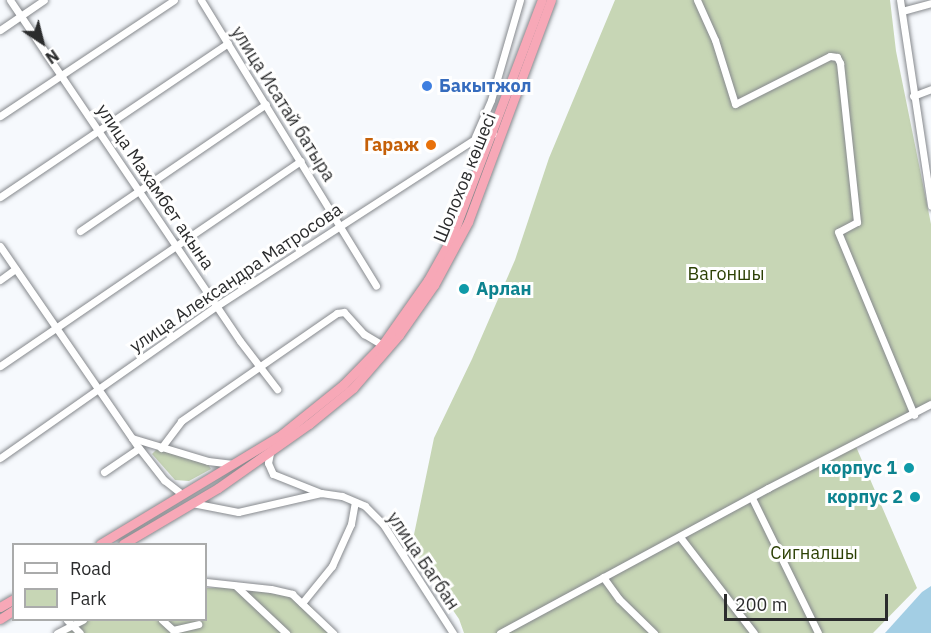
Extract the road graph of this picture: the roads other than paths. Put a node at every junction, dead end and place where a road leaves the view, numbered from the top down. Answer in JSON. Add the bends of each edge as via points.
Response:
{"nodes":[{"id":1,"x":10,"y":0,"type":"edge"},
{"id":2,"x":44,"y":0,"type":"edge"},
{"id":3,"x":174,"y":0,"type":"edge"},
{"id":4,"x":201,"y":0,"type":"edge"},
{"id":5,"x":520,"y":0,"type":"edge"},
{"id":6,"x":542,"y":0,"type":"edge"},
{"id":7,"x":551,"y":0,"type":"edge"},
{"id":8,"x":697,"y":0,"type":"edge"},
{"id":9,"x":900,"y":0,"type":"edge"},
{"id":10,"x":931,"y":3,"type":"edge"},
{"id":11,"x":902,"y":11,"type":"junction"},
{"id":12,"x":21,"y":16,"type":"junction"},
{"id":13,"x":0,"y":30,"type":"edge"},
{"id":14,"x":228,"y":43,"type":"junction"},
{"id":15,"x":61,"y":75,"type":"junction"},
{"id":16,"x":931,"y":89,"type":"edge"},
{"id":17,"x":914,"y":96,"type":"junction"},
{"id":18,"x":266,"y":104,"type":"junction"},
{"id":19,"x":0,"y":116,"type":"edge"},
{"id":20,"x":99,"y":131,"type":"junction"},
{"id":21,"x":493,"y":134,"type":"junction"},
{"id":22,"x":474,"y":139,"type":"junction"},
{"id":23,"x":922,"y":158,"type":"junction"},
{"id":24,"x":931,"y":158,"type":"edge"},
{"id":25,"x":301,"y":161,"type":"junction"},
{"id":26,"x":139,"y":189,"type":"junction"},
{"id":27,"x":0,"y":197,"type":"edge"},
{"id":28,"x":931,"y":206,"type":"edge"},
{"id":29,"x":341,"y":226,"type":"junction"},
{"id":30,"x":80,"y":231,"type":"dead end"},
{"id":31,"x":177,"y":245,"type":"junction"},
{"id":32,"x":0,"y":246,"type":"edge"},
{"id":33,"x":15,"y":269,"type":"junction"},
{"id":34,"x":0,"y":280,"type":"edge"},
{"id":35,"x":375,"y":286,"type":"dead end"},
{"id":36,"x":218,"y":305,"type":"junction"},
{"id":37,"x":55,"y":328,"type":"junction"},
{"id":38,"x":382,"y":345,"type":"junction"},
{"id":39,"x":0,"y":366,"type":"edge"},
{"id":40,"x":260,"y":369,"type":"junction"},
{"id":41,"x":97,"y":389,"type":"junction"},
{"id":42,"x":277,"y":389,"type":"dead end"},
{"id":43,"x":931,"y":404,"type":"edge"},
{"id":44,"x":914,"y":415,"type":"junction"},
{"id":45,"x":132,"y":438,"type":"junction"},
{"id":46,"x":140,"y":448,"type":"junction"},
{"id":47,"x":160,"y":448,"type":"junction"},
{"id":48,"x":270,"y":453,"type":"junction"},
{"id":49,"x":0,"y":458,"type":"edge"},
{"id":50,"x":235,"y":464,"type":"junction"},
{"id":51,"x":104,"y":472,"type":"dead end"},
{"id":52,"x":321,"y":493,"type":"junction"},
{"id":53,"x":182,"y":494,"type":"junction"},
{"id":54,"x":752,"y":498,"type":"junction"},
{"id":55,"x":192,"y":502,"type":"junction"},
{"id":56,"x":355,"y":502,"type":"junction"},
{"id":57,"x":680,"y":537,"type":"junction"},
{"id":58,"x":102,"y":543,"type":"edge"},
{"id":59,"x":125,"y":543,"type":"edge"},
{"id":60,"x":603,"y":577,"type":"junction"},
{"id":61,"x":207,"y":582,"type":"edge"},
{"id":62,"x":235,"y":585,"type":"junction"},
{"id":63,"x":302,"y":603,"type":"junction"},
{"id":64,"x":163,"y":621,"type":"edge"},
{"id":65,"x":70,"y":622,"type":"edge"},
{"id":66,"x":198,"y":624,"type":"dead end"},
{"id":67,"x":186,"y":631,"type":"edge"},
{"id":68,"x":57,"y":633,"type":"edge"},
{"id":69,"x":80,"y":633,"type":"edge"},
{"id":70,"x":286,"y":633,"type":"edge"},
{"id":71,"x":333,"y":633,"type":"edge"},
{"id":72,"x":453,"y":633,"type":"edge"},
{"id":73,"x":500,"y":633,"type":"edge"},
{"id":74,"x":654,"y":633,"type":"edge"},
{"id":75,"x":753,"y":633,"type":"edge"},
{"id":76,"x":818,"y":633,"type":"edge"}],
"edges":[{"from":1,"to":12,"type":"street","name":"улица Махамбет акына"},
{"from":2,"to":12,"type":"street"},
{"from":3,"to":15,"type":"street"},
{"from":4,"to":14,"type":"street","name":"улица Исатай батыра"},
{"from":5,"to":22,"type":"street","via":[[491,100]]},
{"from":6,"to":21,"type":"highway","name":"Шолохов көшесі"},
{"from":7,"to":48,"type":"highway","name":"Шолохов көшесі","via":[[468,222],[436,282],[416,313],[359,381]]},
{"from":8,"to":44,"type":"street","via":[[715,40],[735,104],[830,56],[837,57],[856,222],[838,232]]},
{"from":9,"to":11,"type":"street"},
{"from":10,"to":11,"type":"street"},
{"from":11,"to":17,"type":"street"},
{"from":12,"to":13,"type":"street"},
{"from":12,"to":15,"type":"street","name":"улица Махамбет акына"},
{"from":14,"to":18,"type":"street","name":"улица Исатай батыра"},
{"from":14,"to":20,"type":"street"},
{"from":15,"to":19,"type":"street"},
{"from":15,"to":20,"type":"street","name":"улица Махамбет акына"},
{"from":16,"to":17,"type":"street"},
{"from":17,"to":23,"type":"street"},
{"from":18,"to":25,"type":"street","name":"улица Исатай батыра"},
{"from":18,"to":26,"type":"street"},
{"from":20,"to":26,"type":"street","name":"улица Махамбет акына"},
{"from":20,"to":27,"type":"street"},
{"from":21,"to":22,"type":"street","name":"улица Александра Матросова","via":[[484,133]]},
{"from":21,"to":38,"type":"highway","name":"Шолохов көшесі","via":[[451,239]]},
{"from":22,"to":29,"type":"street","name":"улица Александра Матросова"},
{"from":23,"to":24,"type":"street"},
{"from":23,"to":28,"type":"street"},
{"from":25,"to":29,"type":"street","name":"улица Исатай батыра"},
{"from":25,"to":31,"type":"street"},
{"from":26,"to":30,"type":"street"},
{"from":26,"to":31,"type":"street","name":"улица Махамбет акына"},
{"from":29,"to":35,"type":"street","name":"улица Исатай батыра"},
{"from":29,"to":36,"type":"street","name":"улица Александра Матросова"},
{"from":31,"to":36,"type":"street","name":"улица Махамбет акына"},
{"from":31,"to":37,"type":"street"},
{"from":32,"to":33,"type":"street"},
{"from":33,"to":34,"type":"street"},
{"from":33,"to":37,"type":"street"},
{"from":36,"to":40,"type":"street","name":"улица Махамбет акына"},
{"from":36,"to":41,"type":"street","name":"улица Александра Матросова"},
{"from":37,"to":39,"type":"street"},
{"from":37,"to":41,"type":"street"},
{"from":38,"to":40,"type":"street","via":[[364,334],[344,312]]},
{"from":38,"to":50,"type":"highway","name":"Шолохов көшесі","via":[[314,410]]},
{"from":40,"to":42,"type":"street","name":"улица Махамбет акына"},
{"from":40,"to":47,"type":"street","via":[[181,421]]},
{"from":41,"to":45,"type":"street"},
{"from":41,"to":49,"type":"street","name":"улица Александра Матросова"},
{"from":43,"to":44,"type":"street"},
{"from":44,"to":54,"type":"street"},
{"from":45,"to":46,"type":"street"},
{"from":45,"to":47,"type":"street"},
{"from":46,"to":51,"type":"street"},
{"from":46,"to":53,"type":"street","via":[[164,480]]},
{"from":47,"to":50,"type":"street"},
{"from":48,"to":52,"type":"street","via":[[268,463],[273,474]]},
{"from":48,"to":55,"type":"highway","name":"Шолохов көшесі"},
{"from":50,"to":53,"type":"highway","name":"Шолохов көшесі"},
{"from":52,"to":55,"type":"street","name":"улица Багбан","via":[[238,512]]},
{"from":52,"to":56,"type":"street","name":"улица Багбан"},
{"from":53,"to":55,"type":"highway"},
{"from":53,"to":58,"type":"highway"},
{"from":54,"to":57,"type":"street"},
{"from":54,"to":76,"type":"street"},
{"from":55,"to":59,"type":"highway","name":"Шолохов көшесі"},
{"from":56,"to":63,"type":"street","via":[[351,524],[332,566]]},
{"from":56,"to":72,"type":"street","name":"улица Багбан","via":[[365,506],[383,524]]},
{"from":57,"to":60,"type":"street"},
{"from":57,"to":75,"type":"street"},
{"from":60,"to":73,"type":"street"},
{"from":60,"to":74,"type":"street"},
{"from":61,"to":62,"type":"street"},
{"from":62,"to":63,"type":"street","via":[[292,594]]},
{"from":62,"to":70,"type":"street"},
{"from":63,"to":71,"type":"street"},
{"from":64,"to":67,"type":"street","via":[[173,630]]},
{"from":65,"to":68,"type":"street"},
{"from":65,"to":69,"type":"street"},
{"from":66,"to":67,"type":"street"}]}
